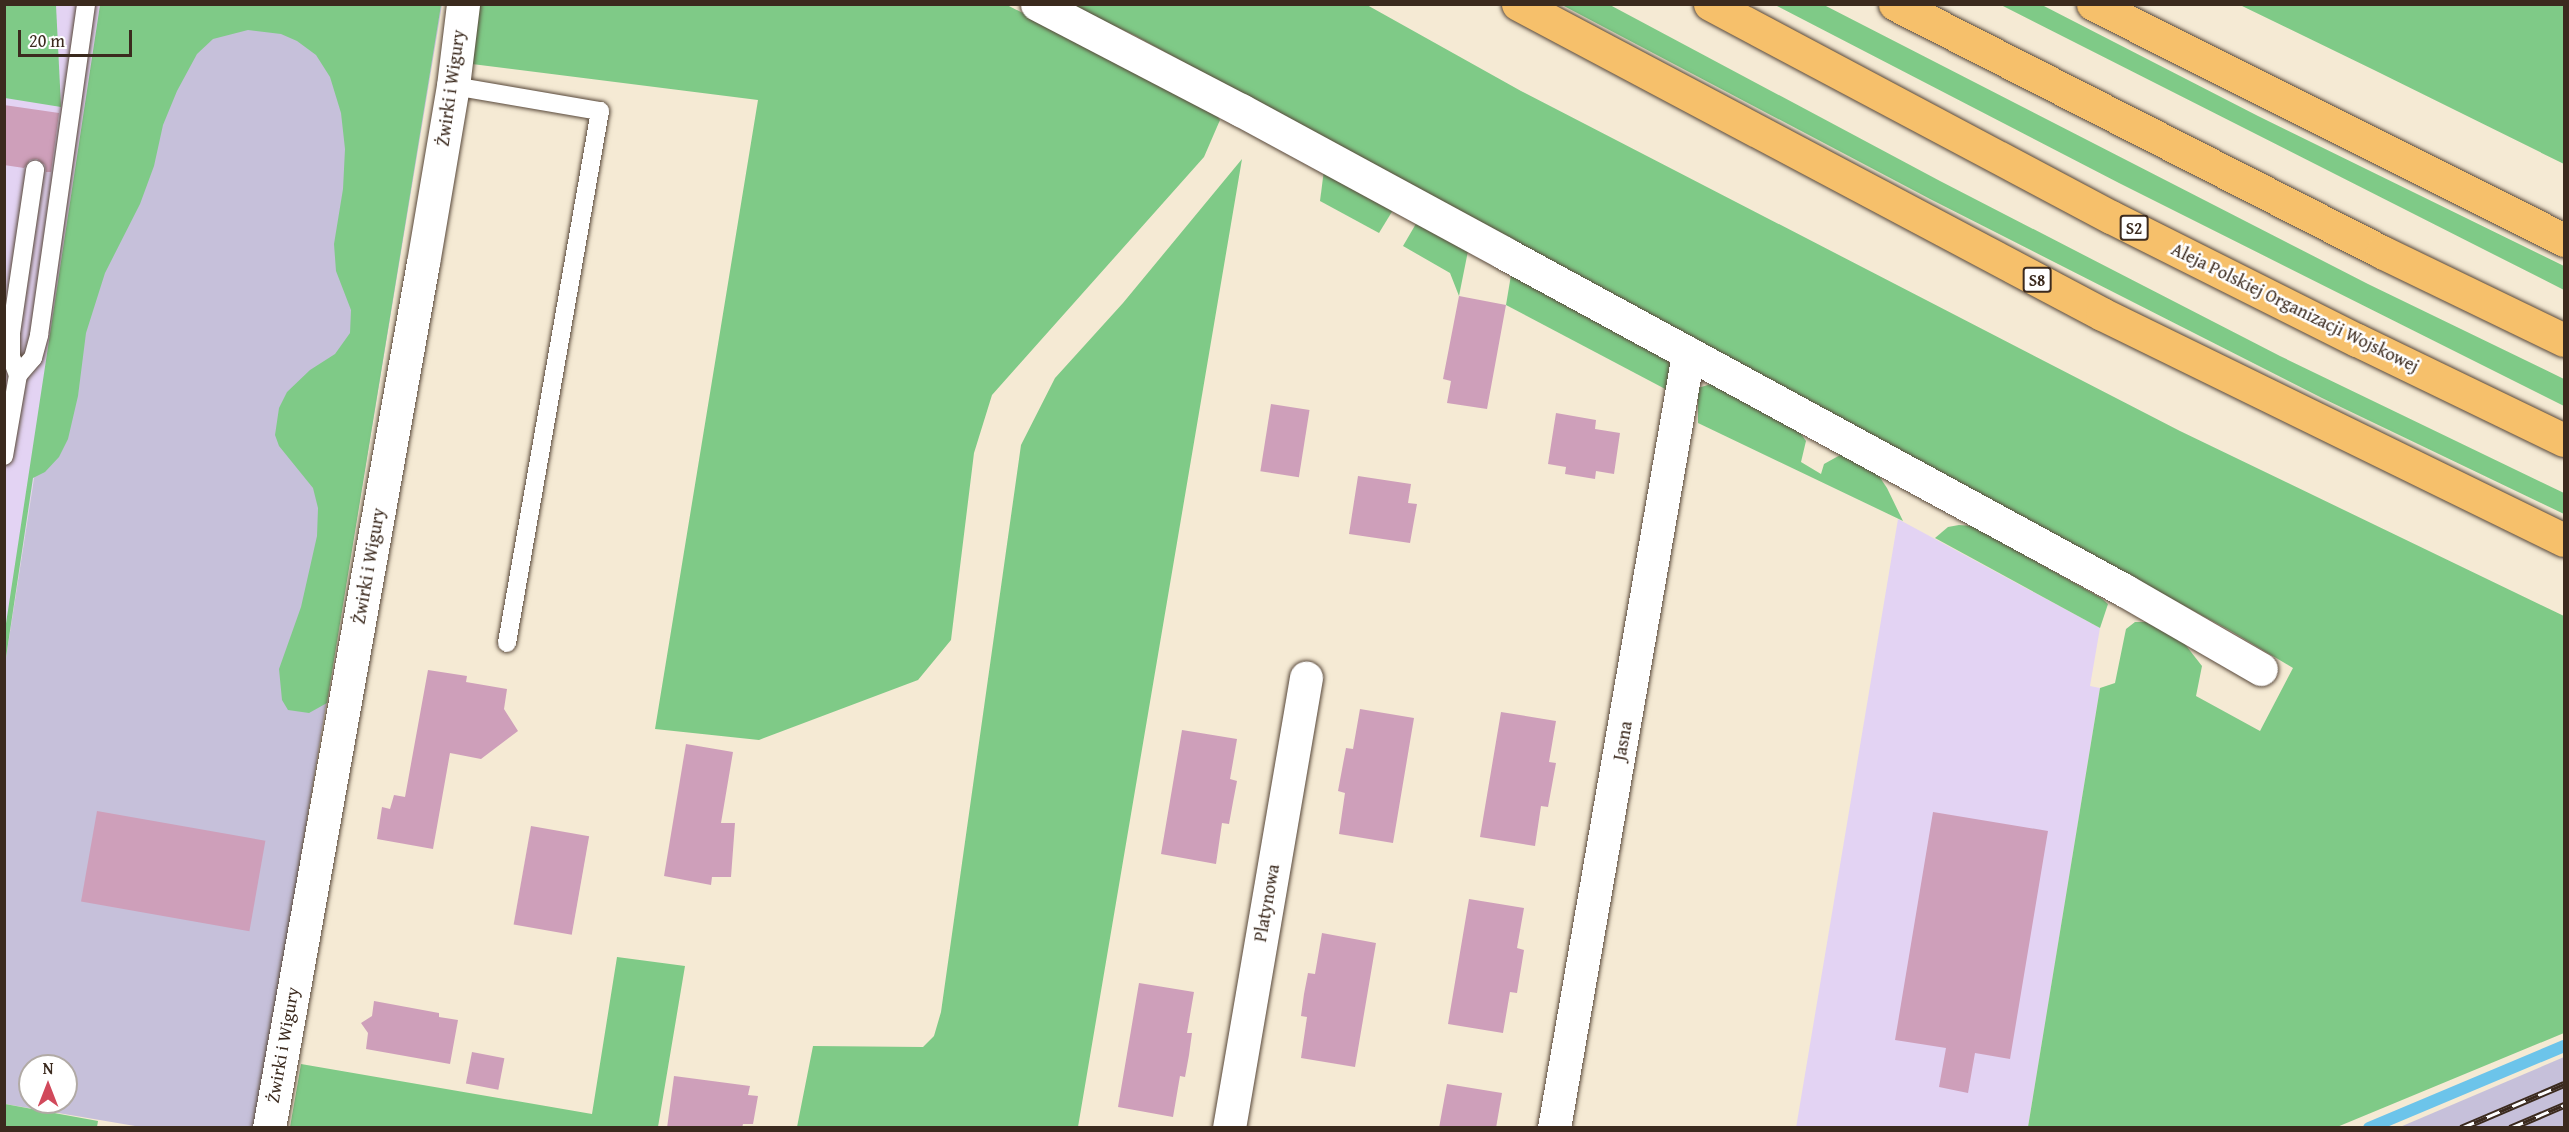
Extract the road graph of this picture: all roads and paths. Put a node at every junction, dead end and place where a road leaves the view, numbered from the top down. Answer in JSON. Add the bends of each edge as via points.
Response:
{"nodes":[{"id":1,"x":86,"y":4,"type":"edge"},
{"id":2,"x":463,"y":4,"type":"edge"},
{"id":3,"x":1037,"y":4,"type":"edge"},
{"id":4,"x":1518,"y":4,"type":"edge"},
{"id":5,"x":1710,"y":4,"type":"edge"},
{"id":6,"x":1895,"y":4,"type":"edge"},
{"id":7,"x":2092,"y":4,"type":"edge"},
{"id":8,"x":2109,"y":4,"type":"edge"},
{"id":9,"x":2176,"y":48,"type":"junction"},
{"id":10,"x":453,"y":86,"type":"junction"},
{"id":11,"x":35,"y":170,"type":"dead end"},
{"id":12,"x":2565,"y":240,"type":"edge"},
{"id":13,"x":2565,"y":340,"type":"edge"},
{"id":14,"x":1688,"y":354,"type":"junction"},
{"id":15,"x":18,"y":375,"type":"junction"},
{"id":16,"x":2565,"y":440,"type":"edge"},
{"id":17,"x":4,"y":456,"type":"edge"},
{"id":18,"x":2565,"y":540,"type":"edge"},
{"id":19,"x":507,"y":643,"type":"dead end"},
{"id":20,"x":2261,"y":669,"type":"dead end"},
{"id":21,"x":1306,"y":678,"type":"dead end"},
{"id":22,"x":269,"y":1128,"type":"edge"},
{"id":23,"x":1229,"y":1128,"type":"edge"},
{"id":24,"x":1554,"y":1128,"type":"edge"}],
"edges":[{"from":1,"to":15,"type":"lane","via":[[39,335],[33,358]]},
{"from":2,"to":10,"type":"street","name":"Żwirki i Wigury"},
{"from":3,"to":14,"type":"street","via":[[1241,110]]},
{"from":4,"to":18,"type":"highway","number":"S8","via":[[2102,314]]},
{"from":5,"to":16,"type":"highway","name":"Aleja Polskiej Organizacji Wojskowej","number":"S2","via":[[2111,217]]},
{"from":6,"to":13,"type":"highway","via":[[2382,252]]},
{"from":7,"to":9,"type":"highway"},
{"from":8,"to":9,"type":"highway"},
{"from":9,"to":12,"type":"highway"},
{"from":10,"to":19,"type":"lane","via":[[600,111]]},
{"from":10,"to":22,"type":"street","name":"Żwirki i Wigury"},
{"from":11,"to":15,"type":"lane","via":[[11,333],[11,357]]},
{"from":14,"to":20,"type":"street"},
{"from":14,"to":24,"type":"street","name":"Jasna"},
{"from":15,"to":17,"type":"lane"},
{"from":21,"to":23,"type":"street","name":"Platynowa"}]}
